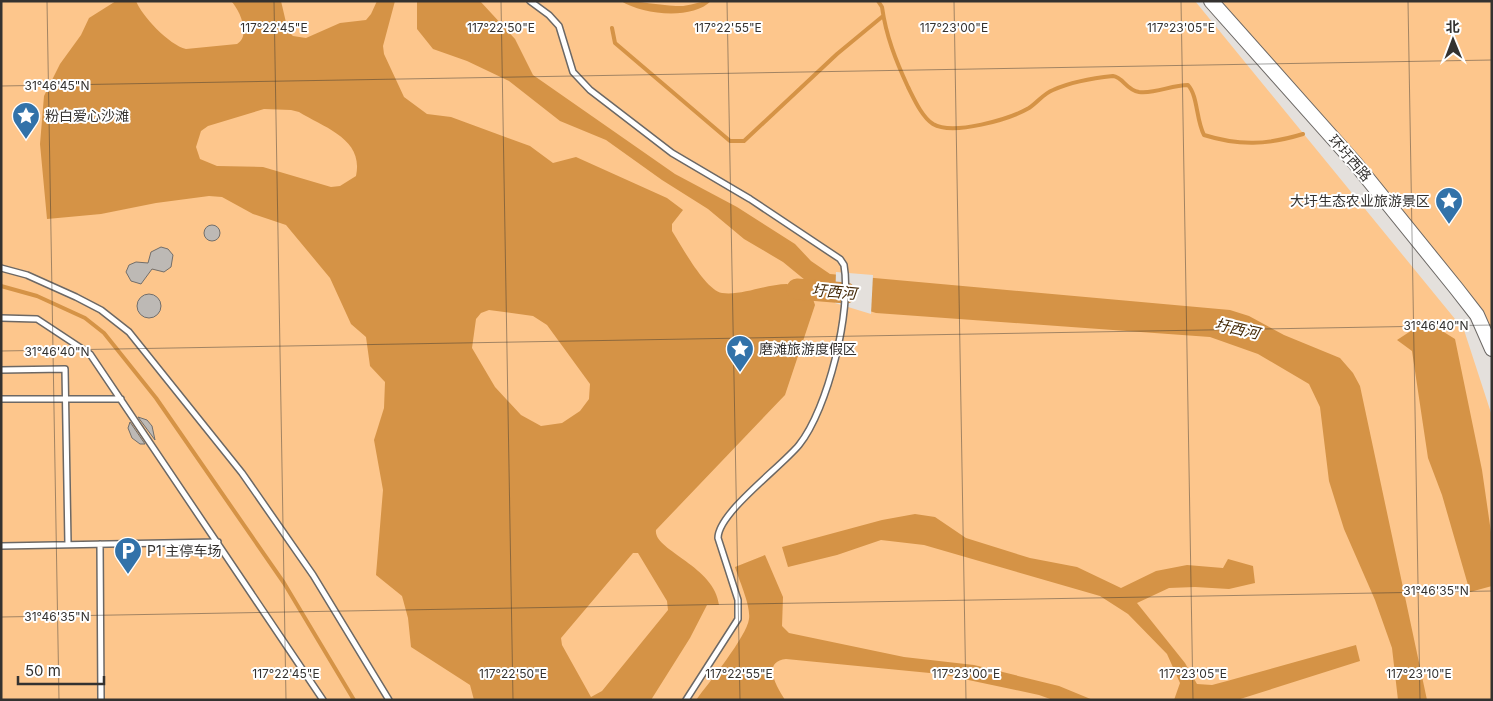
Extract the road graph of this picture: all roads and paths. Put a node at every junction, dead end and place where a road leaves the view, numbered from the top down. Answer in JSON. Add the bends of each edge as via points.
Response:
{"nodes":[{"id":1,"x":530,"y":1,"type":"edge"},
{"id":2,"x":1211,"y":1,"type":"edge"},
{"id":3,"x":1,"y":268,"type":"edge"},
{"id":4,"x":1,"y":318,"type":"edge"},
{"id":5,"x":1492,"y":349,"type":"edge"},
{"id":6,"x":1,"y":370,"type":"edge"},
{"id":7,"x":1,"y":399,"type":"edge"},
{"id":8,"x":65,"y":399,"type":"junction"},
{"id":9,"x":121,"y":399,"type":"junction"},
{"id":10,"x":218,"y":542,"type":"junction"},
{"id":11,"x":68,"y":544,"type":"junction"},
{"id":12,"x":100,"y":544,"type":"junction"},
{"id":13,"x":1,"y":546,"type":"edge"},
{"id":14,"x":101,"y":700,"type":"edge"},
{"id":15,"x":323,"y":700,"type":"edge"},
{"id":16,"x":389,"y":700,"type":"edge"},
{"id":17,"x":686,"y":700,"type":"edge"}],
"edges":[{"from":1,"to":17,"type":"lane","via":[[559,26],[573,72],[585,86],[672,153],[750,199],[840,259],[845,271],[845,314],[812,427],[798,446],[719,528],[718,538],[738,600],[738,619]]},
{"from":2,"to":5,"type":"street","name":"环圩西路","via":[[1355,163],[1456,288],[1477,315]]},
{"from":3,"to":16,"type":"lane","via":[[76,297],[101,310],[128,332],[247,481],[313,575]]},
{"from":4,"to":9,"type":"lane","via":[[37,319],[90,354]]},
{"from":6,"to":8,"type":"lane","via":[[65,369]]},
{"from":7,"to":8,"type":"lane"},
{"from":8,"to":9,"type":"lane"},
{"from":8,"to":11,"type":"lane"},
{"from":9,"to":10,"type":"lane"},
{"from":10,"to":12,"type":"lane"},
{"from":10,"to":15,"type":"lane"},
{"from":11,"to":12,"type":"lane"},
{"from":11,"to":13,"type":"lane"},
{"from":12,"to":14,"type":"lane"}]}
